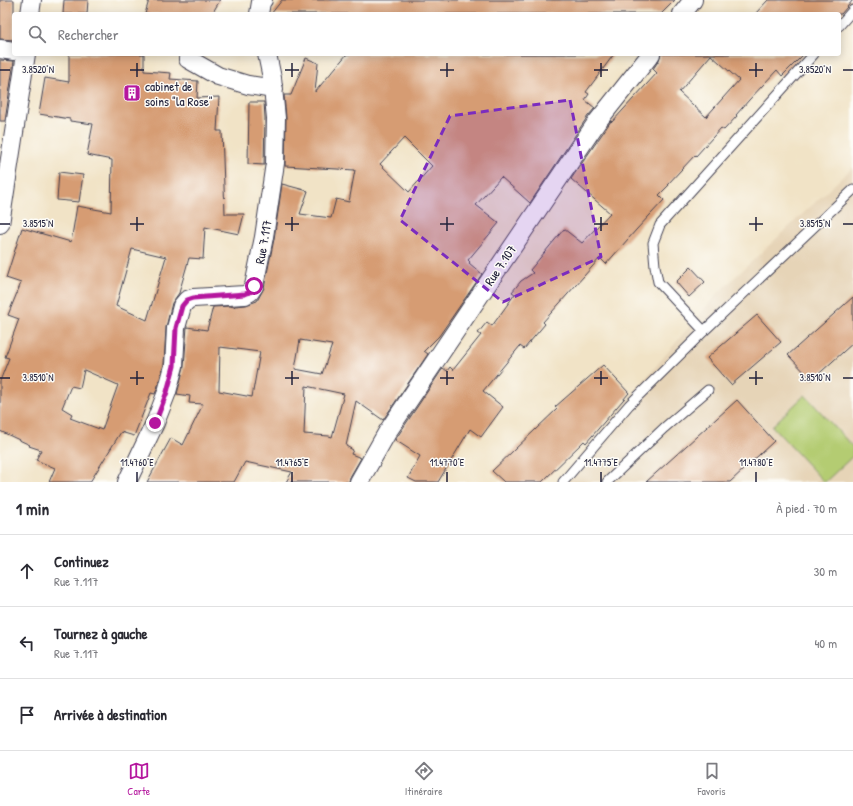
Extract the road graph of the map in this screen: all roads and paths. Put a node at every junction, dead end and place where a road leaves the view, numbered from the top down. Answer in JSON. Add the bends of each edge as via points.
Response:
{"nodes":[{"id":1,"x":32,"y":0,"type":"edge"},
{"id":2,"x":263,"y":0,"type":"edge"},
{"id":3,"x":693,"y":0,"type":"edge"},
{"id":4,"x":853,"y":10,"type":"edge"},
{"id":5,"x":30,"y":12,"type":"edge"},
{"id":6,"x":259,"y":12,"type":"edge"},
{"id":7,"x":684,"y":12,"type":"edge"},
{"id":8,"x":841,"y":24,"type":"edge"},
{"id":9,"x":0,"y":49,"type":"edge"},
{"id":10,"x":12,"y":51,"type":"edge"},
{"id":11,"x":26,"y":56,"type":"edge"},
{"id":12,"x":267,"y":56,"type":"edge"},
{"id":13,"x":649,"y":56,"type":"edge"},
{"id":14,"x":812,"y":56,"type":"edge"},
{"id":15,"x":188,"y":59,"type":"dead end"},
{"id":16,"x":274,"y":89,"type":"junction"},
{"id":17,"x":853,"y":190,"type":"edge"},
{"id":18,"x":0,"y":224,"type":"edge"},
{"id":19,"x":704,"y":332,"type":"junction"},
{"id":20,"x":708,"y":390,"type":"dead end"},
{"id":21,"x":127,"y":482,"type":"edge"},
{"id":22,"x":359,"y":482,"type":"edge"},
{"id":23,"x":563,"y":482,"type":"edge"},
{"id":24,"x":607,"y":482,"type":"edge"}],
"edges":[{"from":1,"to":5,"type":"street"},
{"from":2,"to":6,"type":"street"},
{"from":3,"to":7,"type":"street"},
{"from":4,"to":8,"type":"lane"},
{"from":9,"to":10,"type":"street"},
{"from":11,"to":18,"type":"street"},
{"from":12,"to":16,"type":"street","name":"Rue 7.117"},
{"from":13,"to":22,"type":"street","name":"Rue 7.107","via":[[597,122],[388,431]]},
{"from":14,"to":19,"type":"lane","via":[[660,226],[653,243],[658,282]]},
{"from":15,"to":16,"type":"street","via":[[218,76]]},
{"from":16,"to":21,"type":"street","name":"Rue 7.117","via":[[274,163],[264,237],[254,286],[245,294],[193,298],[182,306],[176,328],[174,366],[167,392]]},
{"from":17,"to":19,"type":"lane"},
{"from":19,"to":23,"type":"lane","via":[[629,406]]},
{"from":20,"to":24,"type":"lane"}]}
